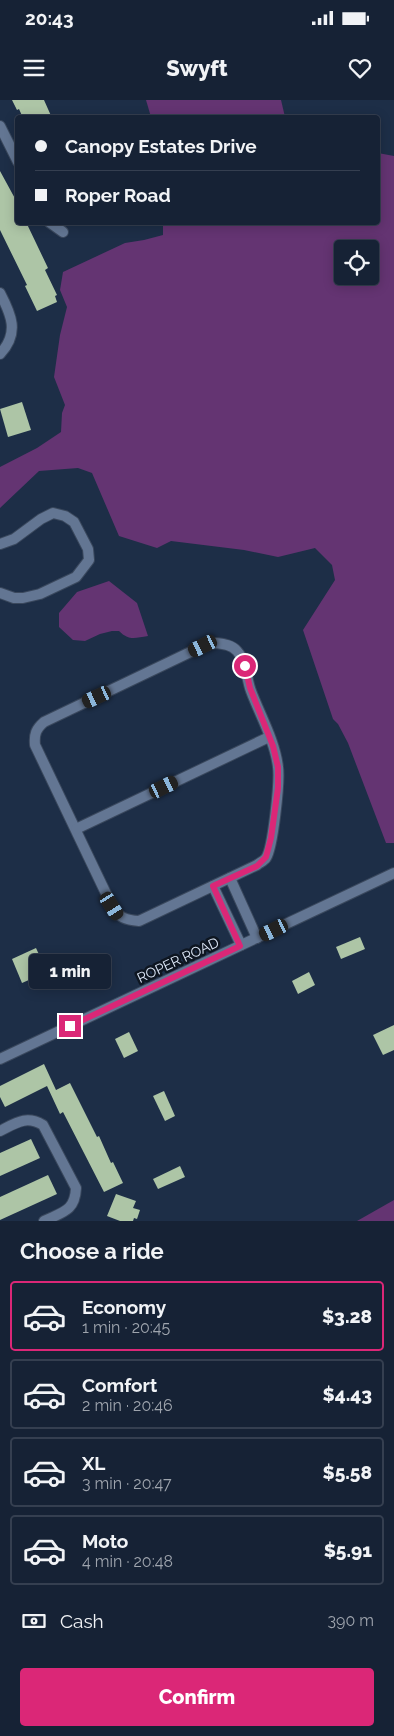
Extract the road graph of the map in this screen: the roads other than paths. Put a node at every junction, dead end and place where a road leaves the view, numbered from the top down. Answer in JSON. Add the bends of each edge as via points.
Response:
{"nodes":[{"id":1,"x":0,"y":126,"type":"edge"},
{"id":2,"x":15,"y":156,"type":"edge"},
{"id":3,"x":53,"y":225,"type":"edge"},
{"id":4,"x":63,"y":232,"type":"dead end"},
{"id":5,"x":0,"y":293,"type":"edge"},
{"id":6,"x":0,"y":354,"type":"edge"},
{"id":7,"x":0,"y":544,"type":"edge"},
{"id":8,"x":0,"y":593,"type":"edge"},
{"id":9,"x":269,"y":737,"type":"junction"},
{"id":10,"x":76,"y":829,"type":"junction"},
{"id":11,"x":394,"y":873,"type":"edge"},
{"id":12,"x":230,"y":878,"type":"junction"},
{"id":13,"x":213,"y":886,"type":"junction"},
{"id":14,"x":257,"y":938,"type":"junction"},
{"id":15,"x":240,"y":946,"type":"junction"},
{"id":16,"x":0,"y":1059,"type":"edge"},
{"id":17,"x":0,"y":1131,"type":"edge"},
{"id":18,"x":44,"y":1221,"type":"edge"}],
"edges":[{"from":1,"to":2,"type":"street"},
{"from":3,"to":4,"type":"street"},
{"from":5,"to":6,"type":"street","via":[[12,316],[12,329],[6,348]]},
{"from":7,"to":8,"type":"street","via":[[14,540],[53,513],[74,522],[88,549],[89,560],[76,577],[40,594],[14,598]]},
{"from":9,"to":10,"type":"street"},
{"from":9,"to":10,"type":"street","via":[[236,649],[228,645],[203,646],[38,728],[34,736],[36,745]]},
{"from":9,"to":12,"type":"street","via":[[278,767],[278,788],[266,857],[257,866]]},
{"from":10,"to":13,"type":"street","via":[[112,906],[118,916],[127,920],[139,921]]},
{"from":11,"to":14,"type":"street","name":"ROPER ROAD"},
{"from":12,"to":13,"type":"street"},
{"from":12,"to":14,"type":"street"},
{"from":13,"to":15,"type":"street"},
{"from":14,"to":15,"type":"street","name":"ROPER ROAD"},
{"from":15,"to":16,"type":"street","name":"ROPER ROAD"},
{"from":17,"to":18,"type":"street","via":[[20,1121],[33,1120],[43,1126],[76,1188],[76,1200],[68,1210]]}]}
